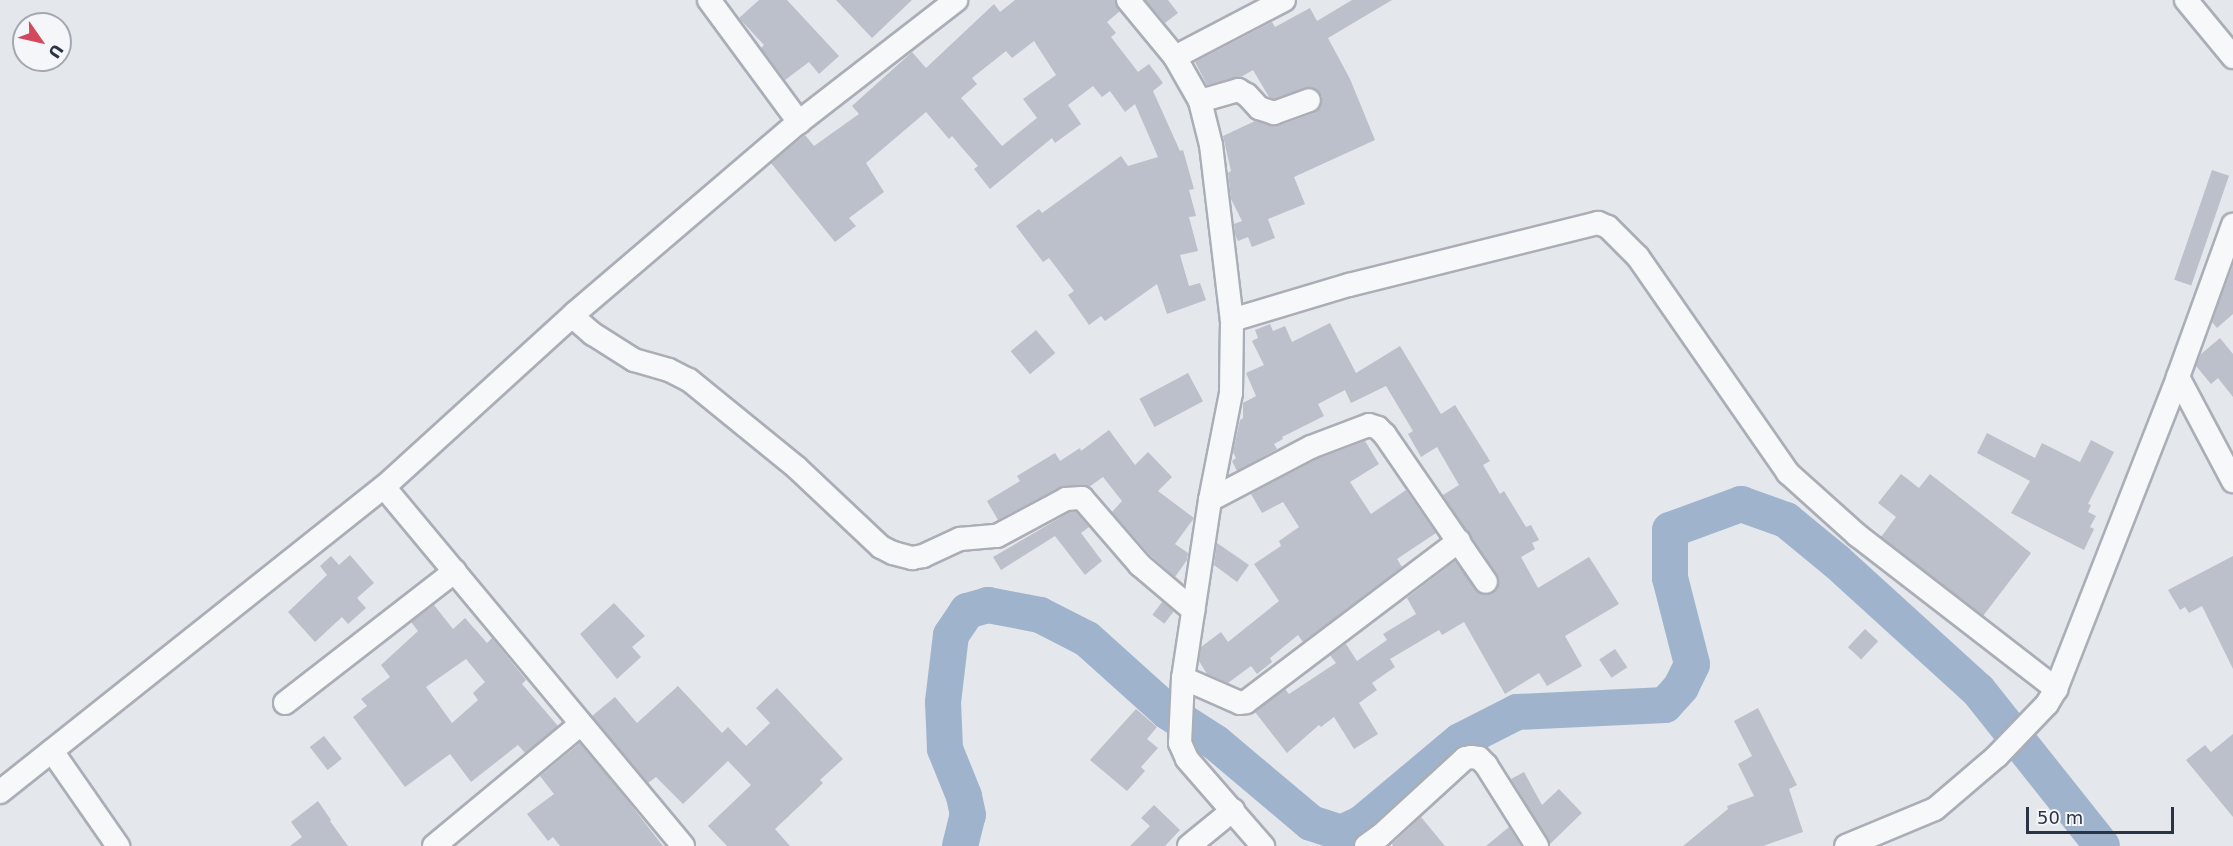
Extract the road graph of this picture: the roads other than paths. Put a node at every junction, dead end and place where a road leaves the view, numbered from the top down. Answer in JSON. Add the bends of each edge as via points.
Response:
{"nodes":[{"id":1,"x":709,"y":0,"type":"edge"},
{"id":2,"x":956,"y":0,"type":"edge"},
{"id":3,"x":1128,"y":0,"type":"edge"},
{"id":4,"x":2186,"y":0,"type":"edge"},
{"id":5,"x":1274,"y":2,"type":"edge"},
{"id":6,"x":1175,"y":57,"type":"junction"},
{"id":7,"x":2233,"y":57,"type":"edge"},
{"id":8,"x":1309,"y":100,"type":"dead end"},
{"id":9,"x":1200,"y":101,"type":"junction"},
{"id":10,"x":799,"y":122,"type":"junction"},
{"id":11,"x":2233,"y":225,"type":"edge"},
{"id":12,"x":572,"y":316,"type":"junction"},
{"id":13,"x":1233,"y":320,"type":"junction"},
{"id":14,"x":2178,"y":377,"type":"junction"},
{"id":15,"x":2233,"y":481,"type":"edge"},
{"id":16,"x":384,"y":487,"type":"junction"},
{"id":17,"x":1210,"y":500,"type":"junction"},
{"id":18,"x":1459,"y":541,"type":"junction"},
{"id":19,"x":455,"y":571,"type":"junction"},
{"id":20,"x":1486,"y":582,"type":"dead end"},
{"id":21,"x":1193,"y":610,"type":"junction"},
{"id":22,"x":1183,"y":678,"type":"junction"},
{"id":23,"x":2056,"y":689,"type":"junction"},
{"id":24,"x":285,"y":703,"type":"dead end"},
{"id":25,"x":580,"y":725,"type":"junction"},
{"id":26,"x":52,"y":751,"type":"junction"},
{"id":27,"x":0,"y":792,"type":"edge"},
{"id":28,"x":1233,"y":810,"type":"junction"},
{"id":29,"x":1378,"y":843,"type":"edge"},
{"id":30,"x":118,"y":846,"type":"edge"},
{"id":31,"x":434,"y":846,"type":"edge"},
{"id":32,"x":683,"y":846,"type":"edge"},
{"id":33,"x":1190,"y":846,"type":"edge"},
{"id":34,"x":1263,"y":846,"type":"edge"},
{"id":35,"x":1537,"y":846,"type":"edge"},
{"id":36,"x":1846,"y":846,"type":"edge"}],
"edges":[{"from":1,"to":10,"type":"street"},
{"from":2,"to":10,"type":"street"},
{"from":3,"to":6,"type":"street"},
{"from":4,"to":7,"type":"street"},
{"from":5,"to":6,"type":"street"},
{"from":6,"to":9,"type":"street"},
{"from":8,"to":9,"type":"street","via":[[1274,113],[1258,108],[1238,90]]},
{"from":9,"to":13,"type":"street","via":[[1211,145]]},
{"from":10,"to":12,"type":"street"},
{"from":11,"to":14,"type":"street"},
{"from":12,"to":16,"type":"street"},
{"from":12,"to":21,"type":"street","via":[[633,360],[689,380],[796,467],[881,547],[893,553],[912,558],[960,539],[997,536],[1066,499],[1082,498],[1140,566]]},
{"from":13,"to":17,"type":"street","via":[[1231,393]]},
{"from":13,"to":23,"type":"street","via":[[1349,285],[1598,223],[1608,227],[1638,257],[1788,473],[1857,535]]},
{"from":14,"to":15,"type":"street"},
{"from":14,"to":23,"type":"street"},
{"from":16,"to":19,"type":"street"},
{"from":16,"to":26,"type":"street"},
{"from":17,"to":18,"type":"street","via":[[1311,447],[1369,424],[1385,435]]},
{"from":17,"to":21,"type":"street"},
{"from":18,"to":20,"type":"street"},
{"from":18,"to":22,"type":"street","via":[[1246,702],[1240,703]]},
{"from":19,"to":24,"type":"street"},
{"from":19,"to":25,"type":"street"},
{"from":21,"to":22,"type":"street"},
{"from":22,"to":28,"type":"street","via":[[1181,749]]},
{"from":23,"to":36,"type":"street","via":[[2041,711],[1997,756],[1935,809]]},
{"from":25,"to":31,"type":"street"},
{"from":25,"to":32,"type":"street"},
{"from":26,"to":27,"type":"street"},
{"from":26,"to":30,"type":"street"},
{"from":28,"to":33,"type":"street"},
{"from":28,"to":34,"type":"street"},
{"from":29,"to":35,"type":"street","via":[[1465,758],[1471,757],[1486,765]]}]}
